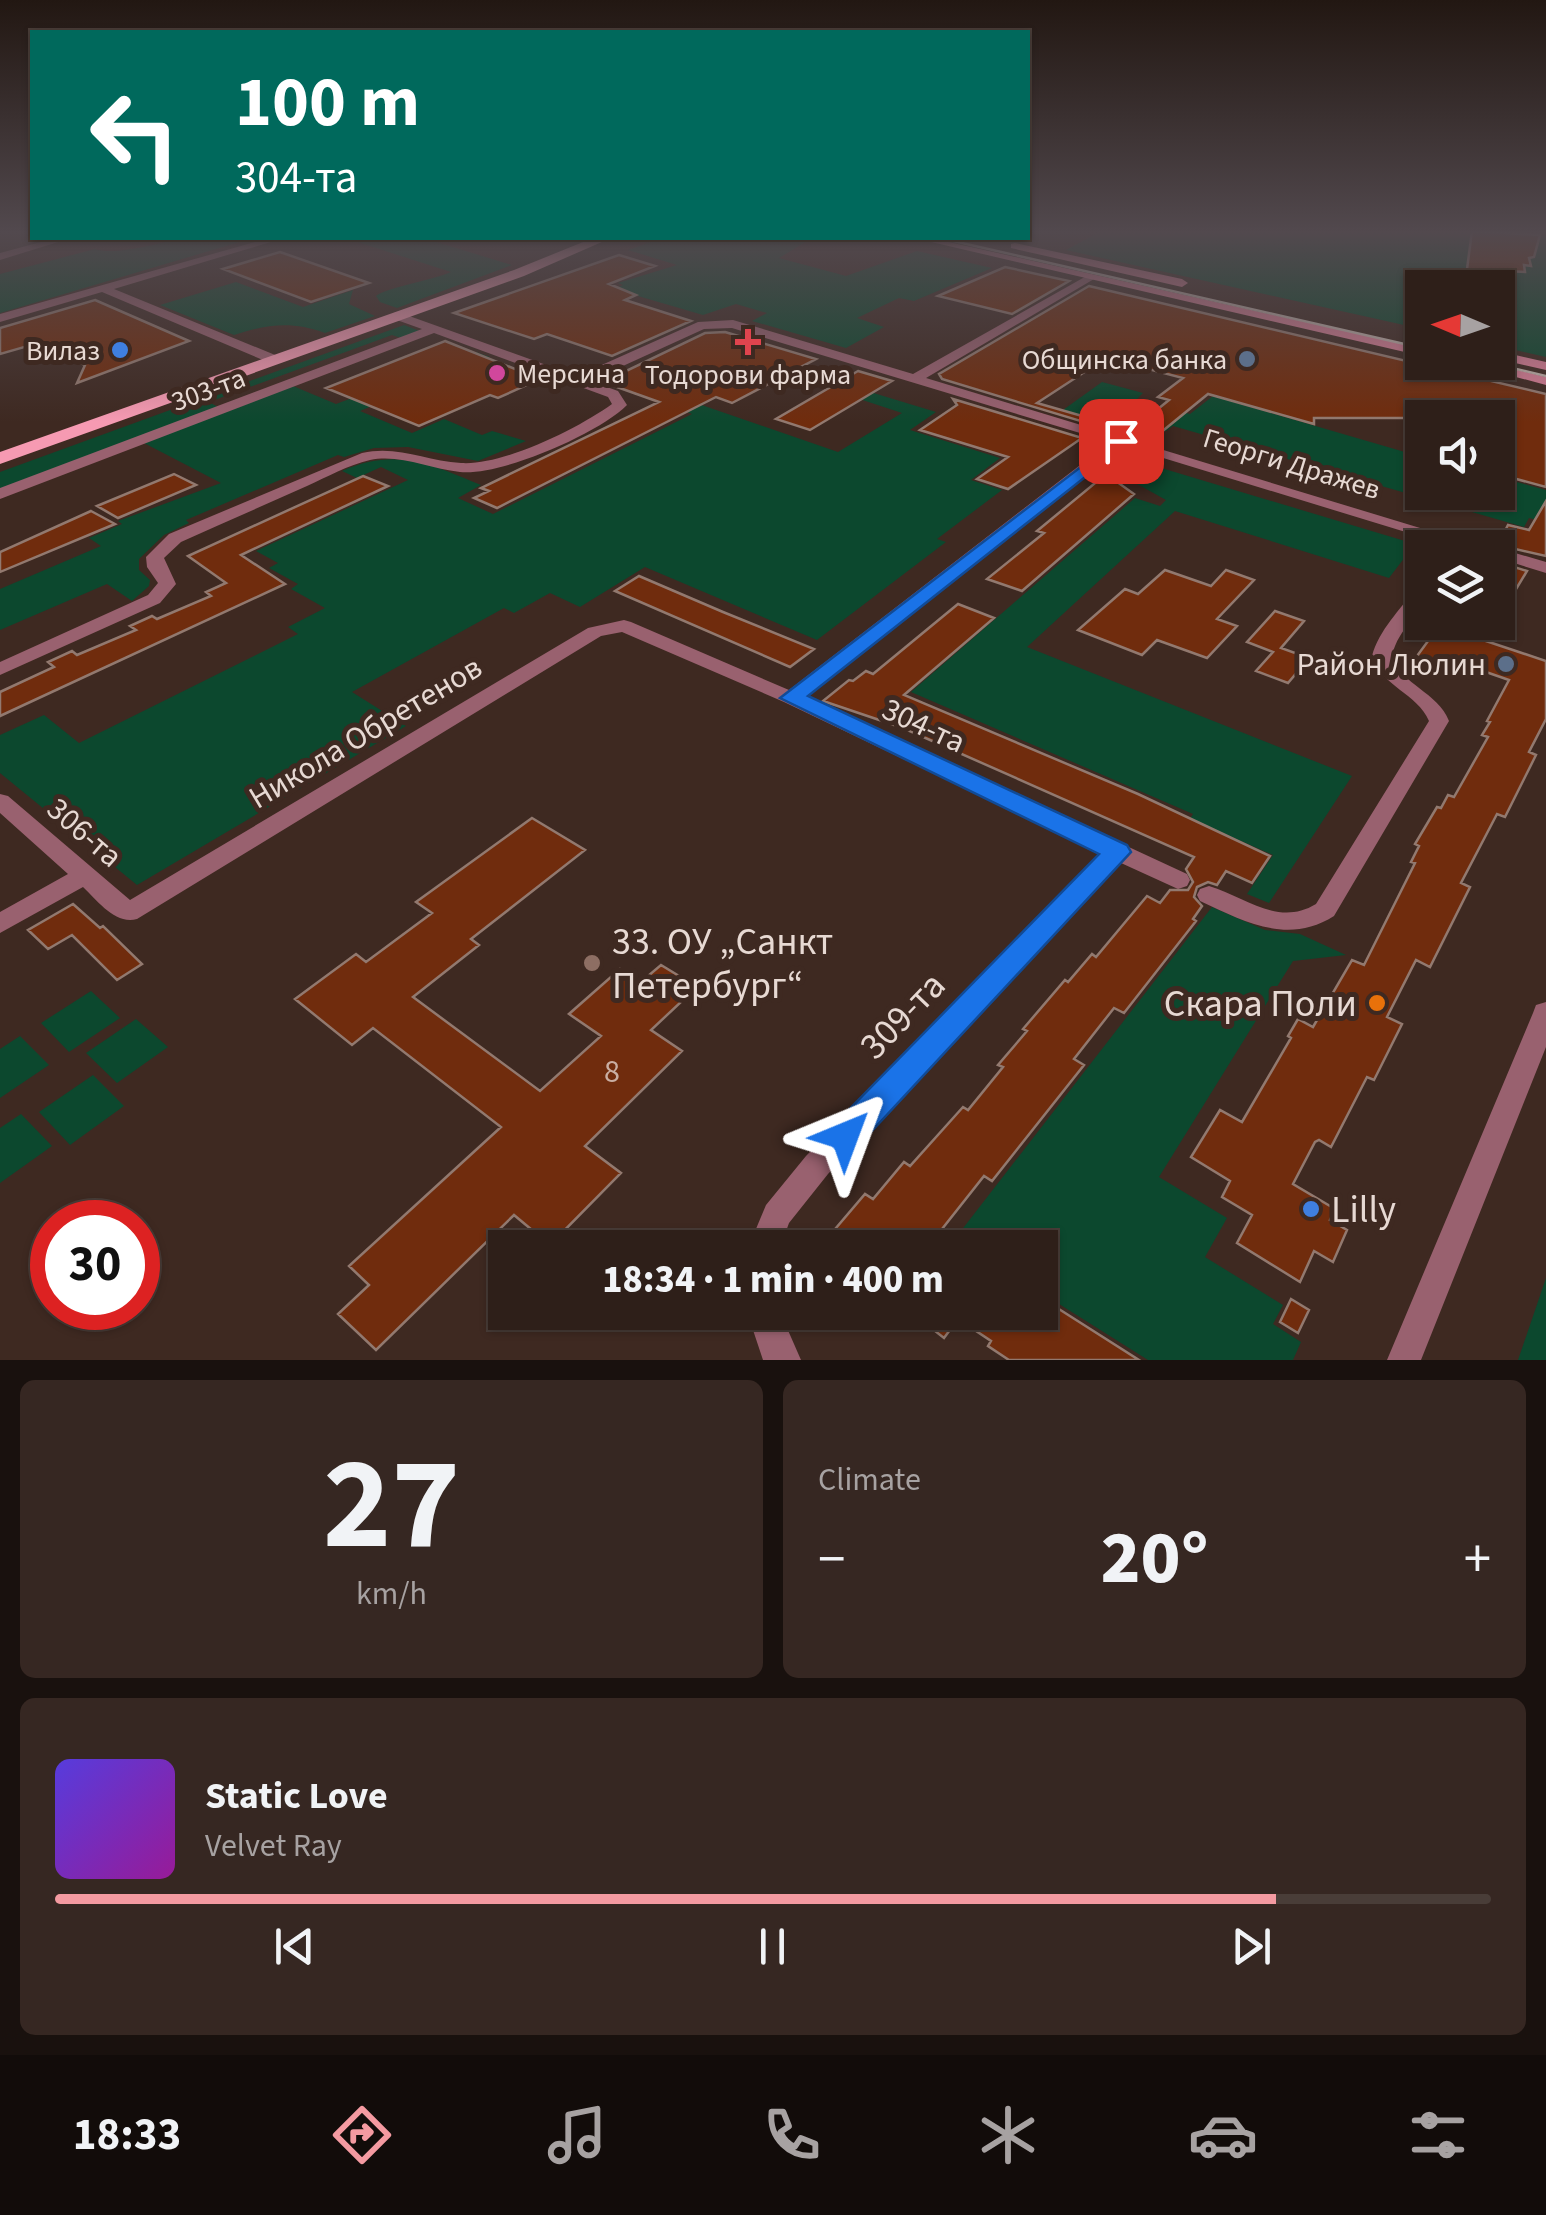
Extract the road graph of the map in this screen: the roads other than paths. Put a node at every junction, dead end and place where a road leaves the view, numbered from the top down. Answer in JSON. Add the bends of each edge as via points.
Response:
{"nodes":[{"id":1,"x":80,"y":294,"type":"edge"},
{"id":2,"x":118,"y":294,"type":"edge"},
{"id":3,"x":459,"y":294,"type":"edge"},
{"id":4,"x":1060,"y":294,"type":"edge"},
{"id":5,"x":1167,"y":294,"type":"edge"},
{"id":6,"x":1229,"y":294,"type":"edge"},
{"id":7,"x":398,"y":316,"type":"junction"},
{"id":8,"x":0,"y":318,"type":"edge"},
{"id":9,"x":433,"y":328,"type":"junction"},
{"id":10,"x":1405,"y":334,"type":"edge"},
{"id":11,"x":1405,"y":348,"type":"edge"},
{"id":12,"x":1515,"y":359,"type":"edge"},
{"id":13,"x":275,"y":360,"type":"junction"},
{"id":14,"x":1546,"y":366,"type":"edge"},
{"id":15,"x":1515,"y":374,"type":"edge"},
{"id":16,"x":914,"y":379,"type":"junction"},
{"id":17,"x":578,"y":381,"type":"junction"},
{"id":18,"x":1546,"y":381,"type":"edge"},
{"id":19,"x":1121,"y":441,"type":"junction"},
{"id":20,"x":0,"y":458,"type":"edge"},
{"id":21,"x":0,"y":494,"type":"edge"},
{"id":22,"x":1409,"y":530,"type":"edge"},
{"id":23,"x":1515,"y":558,"type":"edge"},
{"id":24,"x":1546,"y":568,"type":"edge"},
{"id":25,"x":1405,"y":616,"type":"edge"},
{"id":26,"x":642,"y":630,"type":"joint"},
{"id":27,"x":0,"y":669,"type":"edge"},
{"id":28,"x":792,"y":698,"type":"junction"},
{"id":29,"x":0,"y":801,"type":"edge"},
{"id":30,"x":1118,"y":852,"type":"junction"},
{"id":31,"x":85,"y":875,"type":"junction"},
{"id":32,"x":1178,"y":880,"type":"dead end"},
{"id":33,"x":1210,"y":895,"type":"dead end"},
{"id":34,"x":128,"y":913,"type":"joint"},
{"id":35,"x":0,"y":924,"type":"edge"},
{"id":36,"x":1546,"y":1013,"type":"edge"},
{"id":37,"x":771,"y":1230,"type":"edge"},
{"id":38,"x":769,"y":1330,"type":"edge"},
{"id":39,"x":784,"y":1360,"type":"edge"},
{"id":40,"x":1404,"y":1360,"type":"edge"}],
"edges":[{"from":1,"to":8,"type":"street"},
{"from":2,"to":13,"type":"street"},
{"from":3,"to":7,"type":"main road"},
{"from":4,"to":16,"type":"street"},
{"from":5,"to":11,"type":"main road"},
{"from":6,"to":10,"type":"main road"},
{"from":7,"to":9,"type":"street"},
{"from":7,"to":13,"type":"main road"},
{"from":9,"to":17,"type":"street"},
{"from":9,"to":21,"type":"street","name":"303-та"},
{"from":12,"to":14,"type":"main road"},
{"from":13,"to":20,"type":"main road"},
{"from":15,"to":18,"type":"main road"},
{"from":16,"to":17,"type":"street","name":"Георги Дражев","via":[[717,323]]},
{"from":16,"to":19,"type":"street","name":"Георги Дражев"},
{"from":17,"to":27,"type":"street","via":[[613,394],[620,405],[490,466],[455,466],[403,452],[350,461],[175,538],[155,558],[166,584],[154,599]]},
{"from":19,"to":22,"type":"street","name":"Георги Дражев"},
{"from":19,"to":28,"type":"street"},
{"from":23,"to":24,"type":"street"},
{"from":25,"to":33,"type":"street","via":[[1382,659],[1390,673],[1434,706],[1440,722],[1325,910],[1285,923]]},
{"from":26,"to":28,"type":"street","name":"304-та"},
{"from":26,"to":34,"type":"street","name":"Никола Обретенов","via":[[613,626],[595,632]]},
{"from":28,"to":30,"type":"street","name":"304-та"},
{"from":29,"to":31,"type":"street","name":"306-та"},
{"from":30,"to":32,"type":"street","name":"304-та"},
{"from":30,"to":37,"type":"street","name":"309-та","via":[[817,1165]]},
{"from":31,"to":34,"type":"street","name":"306-та"},
{"from":31,"to":35,"type":"street"},
{"from":36,"to":40,"type":"street"},
{"from":38,"to":39,"type":"street"}]}
